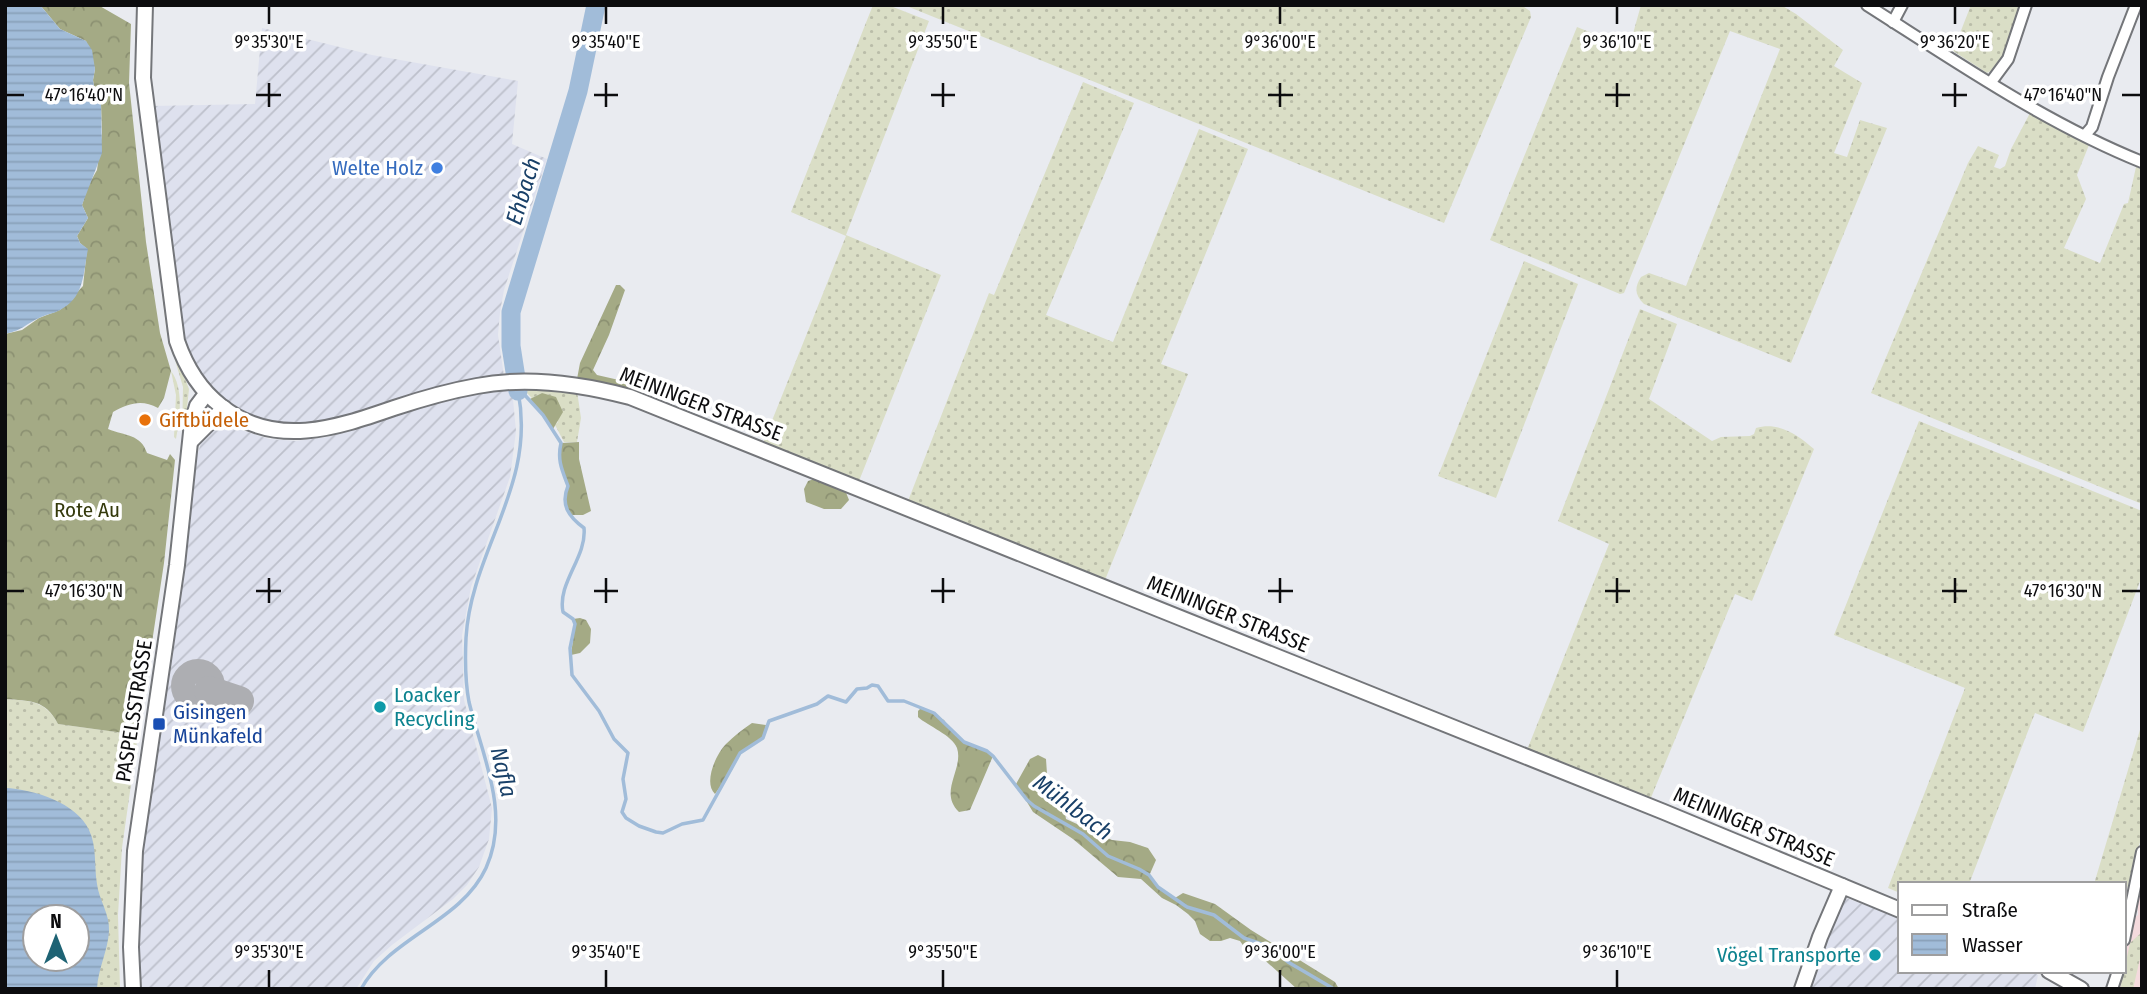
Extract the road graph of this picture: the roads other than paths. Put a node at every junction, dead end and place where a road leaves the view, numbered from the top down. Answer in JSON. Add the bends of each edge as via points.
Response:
{"nodes":[{"id":1,"x":145,"y":5,"type":"edge"},
{"id":2,"x":1867,"y":5,"type":"edge"},
{"id":3,"x":1902,"y":5,"type":"edge"},
{"id":4,"x":2026,"y":5,"type":"edge"},
{"id":5,"x":2136,"y":5,"type":"edge"},
{"id":6,"x":1893,"y":22,"type":"junction"},
{"id":7,"x":1992,"y":82,"type":"junction"},
{"id":8,"x":2085,"y":135,"type":"junction"},
{"id":9,"x":2142,"y":162,"type":"edge"},
{"id":10,"x":206,"y":394,"type":"junction"},
{"id":11,"x":224,"y":408,"type":"junction"},
{"id":12,"x":191,"y":441,"type":"junction"},
{"id":13,"x":2142,"y":852,"type":"edge"},
{"id":14,"x":1842,"y":886,"type":"junction"},
{"id":15,"x":1898,"y":909,"type":"edge"},
{"id":16,"x":2126,"y":930,"type":"edge"},
{"id":17,"x":2053,"y":973,"type":"edge"},
{"id":18,"x":133,"y":989,"type":"edge"},
{"id":19,"x":1802,"y":989,"type":"edge"},
{"id":20,"x":2081,"y":989,"type":"edge"}],
"edges":[{"from":1,"to":10,"type":"main road","via":[[144,86],[175,331],[184,361]]},
{"from":2,"to":6,"type":"street"},
{"from":3,"to":6,"type":"street"},
{"from":4,"to":7,"type":"street","via":[[2008,59]]},
{"from":5,"to":8,"type":"street","via":[[2092,127]]},
{"from":6,"to":7,"type":"street"},
{"from":7,"to":8,"type":"street"},
{"from":8,"to":9,"type":"street"},
{"from":10,"to":11,"type":"main road"},
{"from":10,"to":12,"type":"main road","name":"PASPELSSTRASSE","via":[[197,406]]},
{"from":11,"to":12,"type":"main road"},
{"from":11,"to":14,"type":"main road","name":"MEININGER STRASSE","via":[[267,429],[296,433],[480,385],[534,382],[631,397]]},
{"from":12,"to":18,"type":"main road","name":"PASPELSSTRASSE","via":[[135,850]]},
{"from":13,"to":16,"type":"street"},
{"from":14,"to":15,"type":"main road","name":"MEININGER STRASSE"},
{"from":14,"to":19,"type":"main road"},
{"from":17,"to":20,"type":"main road"}]}
